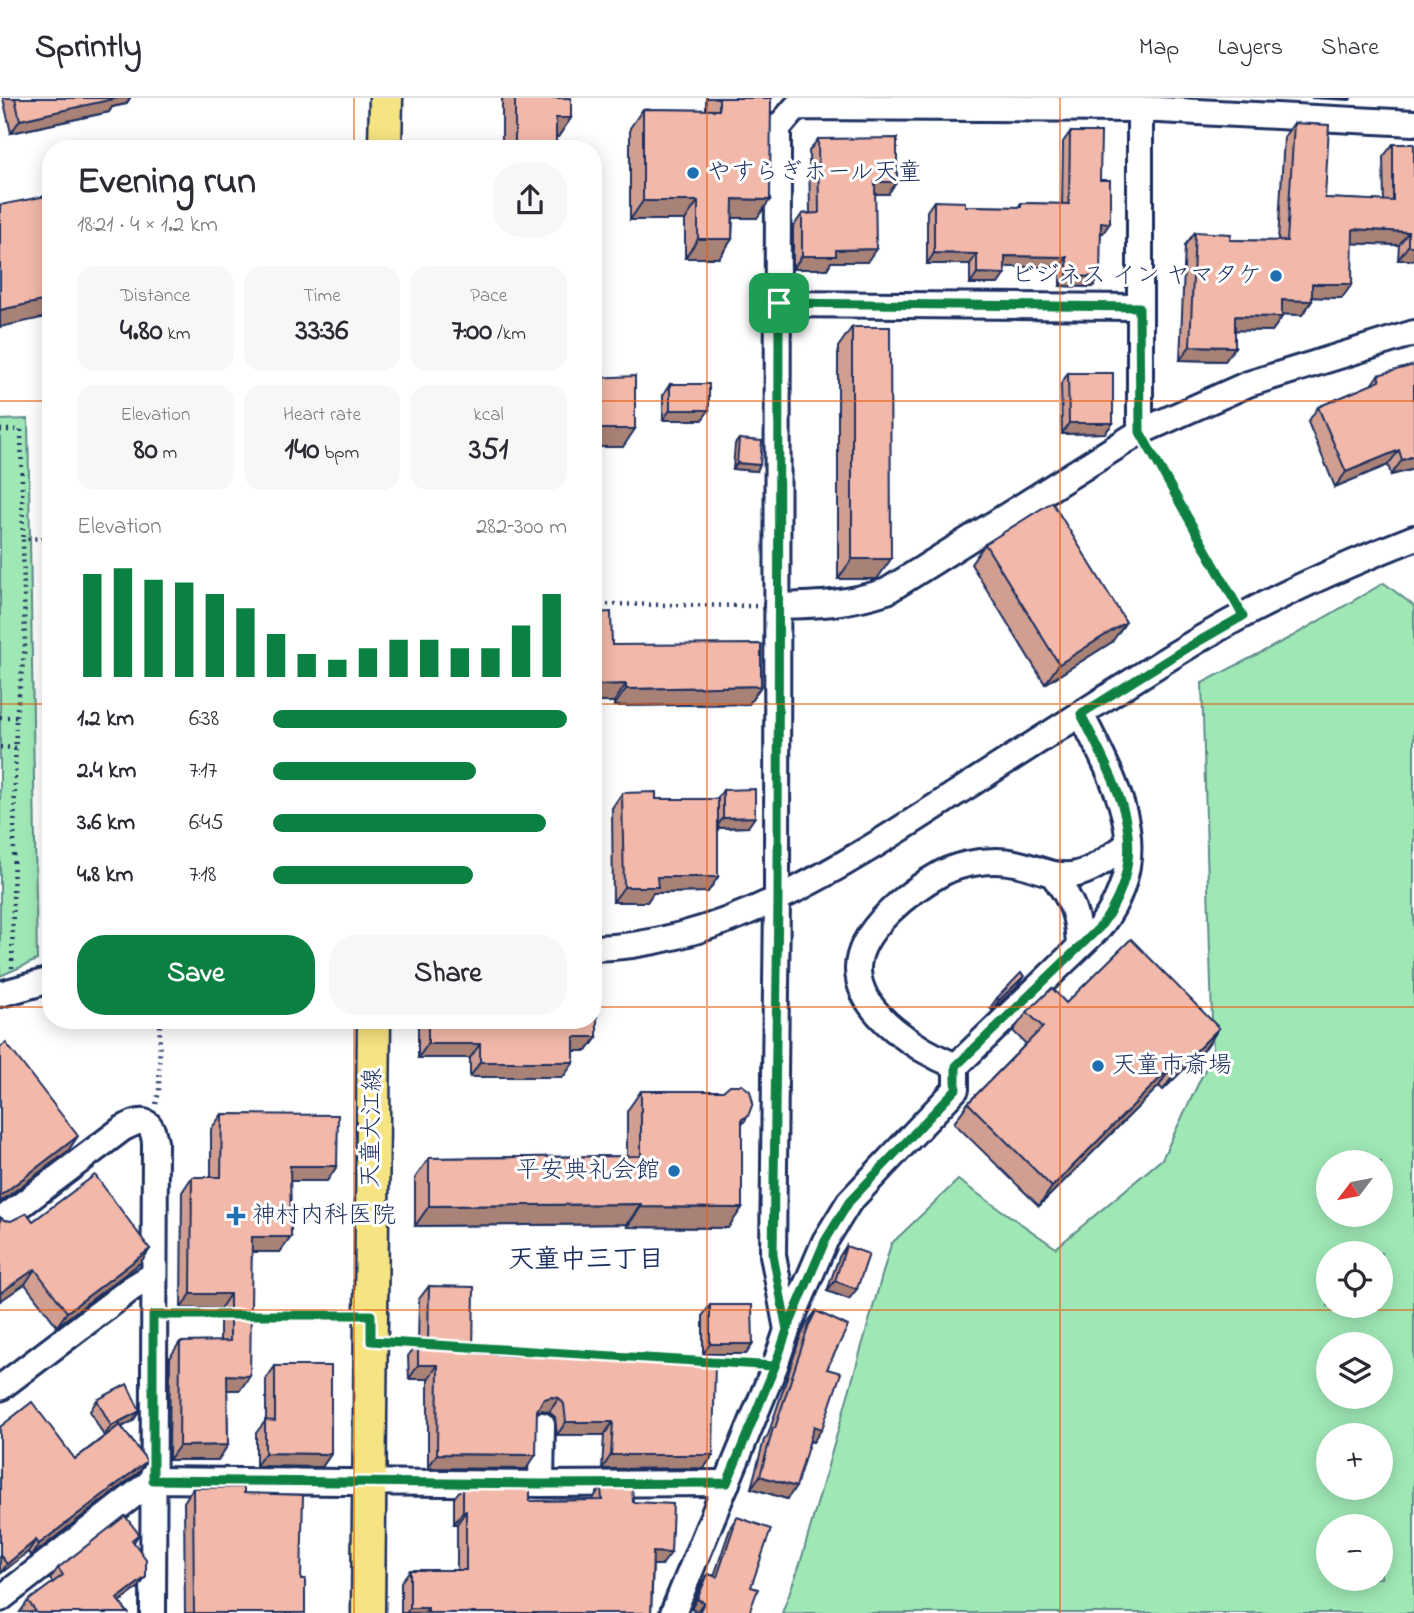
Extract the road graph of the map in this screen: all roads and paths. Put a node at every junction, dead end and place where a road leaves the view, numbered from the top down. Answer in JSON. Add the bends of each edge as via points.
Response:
{"nodes":[{"id":1,"x":386,"y":98,"type":"edge"},
{"id":2,"x":1140,"y":108,"type":"junction"},
{"id":3,"x":1414,"y":123,"type":"edge"},
{"id":4,"x":385,"y":140,"type":"edge"},
{"id":5,"x":779,"y":303,"type":"junction"},
{"id":6,"x":1139,"y":307,"type":"junction"},
{"id":7,"x":1414,"y":333,"type":"edge"},
{"id":8,"x":0,"y":430,"type":"edge"},
{"id":9,"x":1140,"y":432,"type":"junction"},
{"id":10,"x":42,"y":538,"type":"edge"},
{"id":11,"x":1414,"y":538,"type":"edge"},
{"id":12,"x":23,"y":539,"type":"junction"},
{"id":13,"x":602,"y":604,"type":"edge"},
{"id":14,"x":777,"y":606,"type":"junction"},
{"id":15,"x":1243,"y":616,"type":"junction"},
{"id":16,"x":1081,"y":714,"type":"junction"},
{"id":17,"x":0,"y":717,"type":"edge"},
{"id":18,"x":16,"y":717,"type":"junction"},
{"id":19,"x":0,"y":747,"type":"edge"},
{"id":20,"x":16,"y":748,"type":"junction"},
{"id":21,"x":1127,"y":845,"type":"junction"},
{"id":22,"x":1053,"y":874,"type":"junction"},
{"id":23,"x":778,"y":899,"type":"junction"},
{"id":24,"x":1079,"y":946,"type":"junction"},
{"id":25,"x":602,"y":947,"type":"edge"},
{"id":26,"x":42,"y":982,"type":"edge"},
{"id":27,"x":6,"y":992,"type":"edge"},
{"id":28,"x":160,"y":1029,"type":"edge"},
{"id":29,"x":374,"y":1029,"type":"edge"},
{"id":30,"x":956,"y":1066,"type":"junction"},
{"id":31,"x":152,"y":1129,"type":"junction"},
{"id":32,"x":0,"y":1221,"type":"edge"},
{"id":33,"x":153,"y":1275,"type":"junction"},
{"id":34,"x":153,"y":1315,"type":"junction"},
{"id":35,"x":371,"y":1328,"type":"junction"},
{"id":36,"x":787,"y":1330,"type":"junction"},
{"id":37,"x":427,"y":1345,"type":"edge"},
{"id":38,"x":469,"y":1347,"type":"edge"},
{"id":39,"x":775,"y":1366,"type":"junction"},
{"id":40,"x":0,"y":1388,"type":"edge"},
{"id":41,"x":542,"y":1424,"type":"dead end"},
{"id":42,"x":153,"y":1480,"type":"junction"},
{"id":43,"x":369,"y":1481,"type":"junction"},
{"id":44,"x":727,"y":1483,"type":"junction"},
{"id":45,"x":541,"y":1484,"type":"junction"},
{"id":46,"x":0,"y":1599,"type":"edge"},
{"id":47,"x":153,"y":1613,"type":"edge"},
{"id":48,"x":368,"y":1613,"type":"edge"},
{"id":49,"x":673,"y":1613,"type":"edge"}],
"edges":[{"from":1,"to":4,"type":"main road"},
{"from":2,"to":3,"type":"street"},
{"from":2,"to":5,"type":"street","via":[[796,107],[778,128]]},
{"from":2,"to":6,"type":"street"},
{"from":5,"to":6,"type":"street"},
{"from":5,"to":14,"type":"street"},
{"from":6,"to":9,"type":"street"},
{"from":7,"to":9,"type":"street","via":[[1248,384]]},
{"from":8,"to":12,"type":"path","via":[[21,429]]},
{"from":9,"to":14,"type":"street","via":[[887,591],[856,601]]},
{"from":9,"to":15,"type":"path"},
{"from":10,"to":12,"type":"path"},
{"from":11,"to":15,"type":"street","via":[[1348,564]]},
{"from":12,"to":18,"type":"path","via":[[25,648]]},
{"from":13,"to":14,"type":"path"},
{"from":14,"to":23,"type":"street"},
{"from":15,"to":16,"type":"street"},
{"from":16,"to":21,"type":"street","via":[[1117,787]]},
{"from":16,"to":23,"type":"street","via":[[860,855]]},
{"from":17,"to":18,"type":"path"},
{"from":18,"to":20,"type":"path"},
{"from":19,"to":20,"type":"path"},
{"from":20,"to":27,"type":"path"},
{"from":21,"to":22,"type":"street","via":[[1077,874]]},
{"from":21,"to":24,"type":"street","via":[[1124,885],[1114,908]]},
{"from":22,"to":24,"type":"street","via":[[1072,904]]},
{"from":22,"to":30,"type":"street","via":[[1012,862],[973,863],[944,872],[895,906],[862,949],[858,970],[863,992],[878,1014],[929,1055]]},
{"from":23,"to":25,"type":"street","via":[[675,935]]},
{"from":23,"to":36,"type":"street","via":[[773,1255]]},
{"from":24,"to":30,"type":"street"},
{"from":26,"to":27,"type":"street"},
{"from":28,"to":31,"type":"path","via":[[159,1091]]},
{"from":29,"to":35,"type":"main road","name":"天童大江線"},
{"from":30,"to":36,"type":"street","via":[[956,1089],[849,1202],[825,1241]]},
{"from":31,"to":32,"type":"street","via":[[144,1121],[122,1129]]},
{"from":31,"to":33,"type":"street"},
{"from":33,"to":34,"type":"street"},
{"from":33,"to":40,"type":"street"},
{"from":34,"to":35,"type":"path"},
{"from":34,"to":42,"type":"street"},
{"from":35,"to":37,"type":"path"},
{"from":35,"to":43,"type":"main road","name":"天童大江線"},
{"from":36,"to":39,"type":"street"},
{"from":38,"to":39,"type":"path"},
{"from":39,"to":44,"type":"street"},
{"from":41,"to":45,"type":"street"},
{"from":42,"to":43,"type":"street"},
{"from":42,"to":46,"type":"street"},
{"from":42,"to":47,"type":"street"},
{"from":43,"to":45,"type":"street"},
{"from":43,"to":48,"type":"main road","name":"天童大江線"},
{"from":44,"to":45,"type":"street"},
{"from":44,"to":49,"type":"street"}]}
